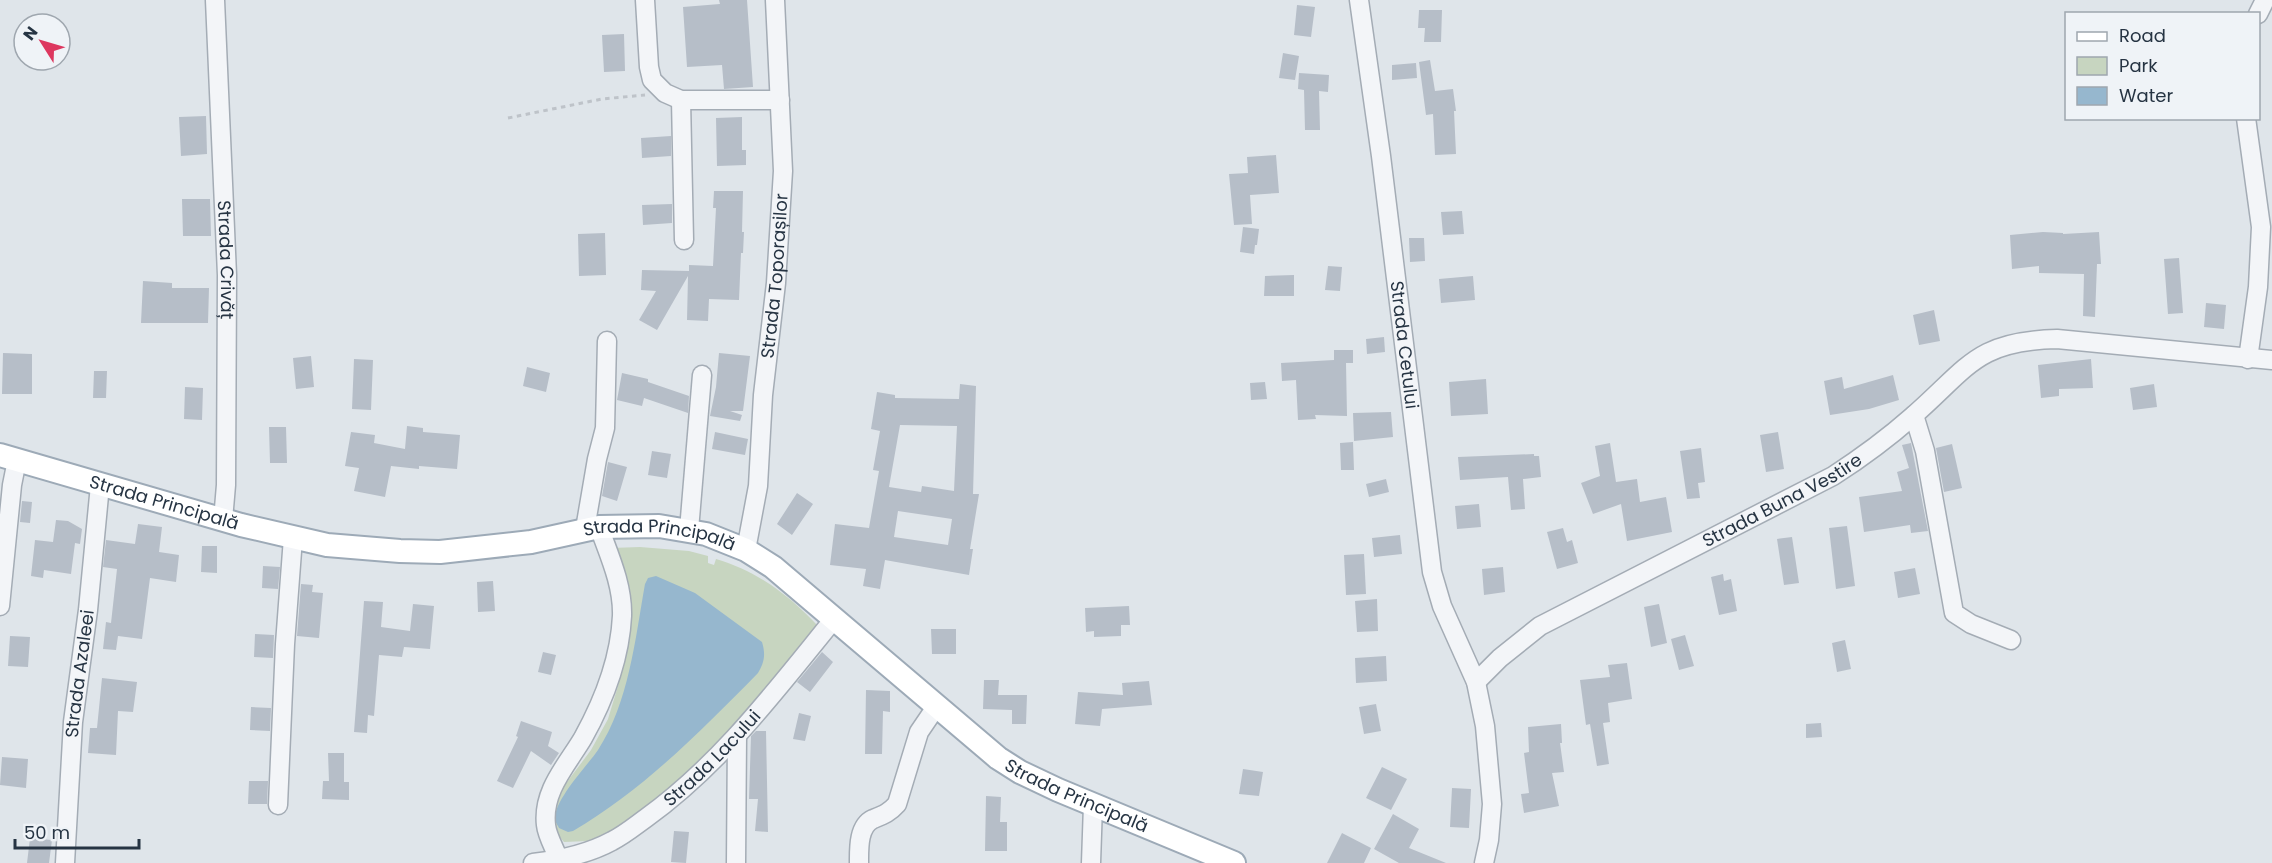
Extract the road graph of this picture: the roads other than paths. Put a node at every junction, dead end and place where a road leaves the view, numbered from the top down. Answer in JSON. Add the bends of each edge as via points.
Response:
{"nodes":[{"id":1,"x":215,"y":0,"type":"edge"},
{"id":2,"x":645,"y":0,"type":"edge"},
{"id":3,"x":775,"y":0,"type":"edge"},
{"id":4,"x":1359,"y":0,"type":"edge"},
{"id":5,"x":681,"y":100,"type":"junction"},
{"id":6,"x":780,"y":100,"type":"junction"},
{"id":7,"x":2246,"y":120,"type":"edge"},
{"id":8,"x":684,"y":240,"type":"dead end"},
{"id":9,"x":608,"y":341,"type":"dead end"},
{"id":10,"x":2248,"y":358,"type":"junction"},
{"id":11,"x":2272,"y":360,"type":"edge"},
{"id":12,"x":702,"y":375,"type":"dead end"},
{"id":13,"x":1914,"y":415,"type":"junction"},
{"id":14,"x":8,"y":457,"type":"edge"},
{"id":15,"x":100,"y":485,"type":"junction"},
{"id":16,"x":223,"y":520,"type":"junction"},
{"id":17,"x":592,"y":528,"type":"junction"},
{"id":18,"x":689,"y":530,"type":"junction"},
{"id":19,"x":293,"y":538,"type":"junction"},
{"id":20,"x":746,"y":550,"type":"junction"},
{"id":21,"x":0,"y":606,"type":"edge"},
{"id":22,"x":834,"y":619,"type":"junction"},
{"id":23,"x":2011,"y":640,"type":"dead end"},
{"id":24,"x":1476,"y":682,"type":"junction"},
{"id":25,"x":936,"y":707,"type":"junction"},
{"id":26,"x":737,"y":736,"type":"junction"},
{"id":27,"x":278,"y":805,"type":"dead end"},
{"id":28,"x":1093,"y":805,"type":"junction"},
{"id":29,"x":559,"y":860,"type":"junction"},
{"id":30,"x":65,"y":863,"type":"edge"},
{"id":31,"x":533,"y":863,"type":"edge"},
{"id":32,"x":736,"y":863,"type":"edge"},
{"id":33,"x":859,"y":863,"type":"edge"},
{"id":34,"x":1091,"y":863,"type":"edge"},
{"id":35,"x":1234,"y":863,"type":"edge"},
{"id":36,"x":1484,"y":863,"type":"edge"}],
"edges":[{"from":1,"to":16,"type":"street","name":"Strada Crivăț","via":[[227,275]]},
{"from":2,"to":5,"type":"street","via":[[652,80]]},
{"from":3,"to":6,"type":"street","name":"Strada Toporașilor"},
{"from":4,"to":24,"type":"street","name":"Strada Cetului","via":[[1382,156],[1432,572],[1442,606]]},
{"from":5,"to":6,"type":"street"},
{"from":5,"to":8,"type":"street"},
{"from":6,"to":20,"type":"street","name":"Strada Toporașilor","via":[[783,171],[776,283],[763,395],[758,486]]},
{"from":7,"to":10,"type":"street","via":[[2261,227]]},
{"from":9,"to":17,"type":"street","via":[[605,428],[597,459]]},
{"from":10,"to":11,"type":"street","name":"Strada Buna Vestire"},
{"from":10,"to":13,"type":"street","name":"Strada Buna Vestire","via":[[2057,339],[2030,340],[1978,356]]},
{"from":12,"to":18,"type":"street"},
{"from":13,"to":23,"type":"street","via":[[1925,451],[1954,613]]},
{"from":13,"to":24,"type":"street","name":"Strada Buna Vestire","via":[[1833,476],[1540,626]]},
{"from":14,"to":15,"type":"main road","name":"Strada Principală"},
{"from":14,"to":21,"type":"street","via":[[12,485]]},
{"from":15,"to":16,"type":"main road","name":"Strada Principală"},
{"from":15,"to":30,"type":"street","name":"Strada Azaleei","via":[[73,722]]},
{"from":16,"to":19,"type":"main road","name":"Strada Principală"},
{"from":17,"to":18,"type":"main road","name":"Strada Principală","via":[[659,526]]},
{"from":17,"to":19,"type":"main road","name":"Strada Principală","via":[[531,542],[440,552],[353,548]]},
{"from":17,"to":29,"type":"street","via":[[619,584],[622,615],[602,699],[554,784],[546,807],[546,827]]},
{"from":18,"to":20,"type":"main road","name":"Strada Principală"},
{"from":19,"to":27,"type":"street"},
{"from":20,"to":22,"type":"main road","name":"Strada Principală","via":[[773,567]]},
{"from":22,"to":25,"type":"main road","name":"Strada Principală"},
{"from":22,"to":26,"type":"street","name":"Strada Lacului"},
{"from":24,"to":36,"type":"street","via":[[1485,726],[1492,804]]},
{"from":25,"to":28,"type":"main road","name":"Strada Principală","via":[[1020,772]]},
{"from":25,"to":33,"type":"street","via":[[920,732],[897,804],[890,813],[871,820],[861,832]]},
{"from":26,"to":29,"type":"street","name":"Strada Lacului","via":[[709,767],[630,830],[613,841]]},
{"from":26,"to":32,"type":"street"},
{"from":28,"to":34,"type":"street"},
{"from":28,"to":35,"type":"main road","name":"Strada Principală"},
{"from":29,"to":31,"type":"street","name":"Strada Lacului"}]}
